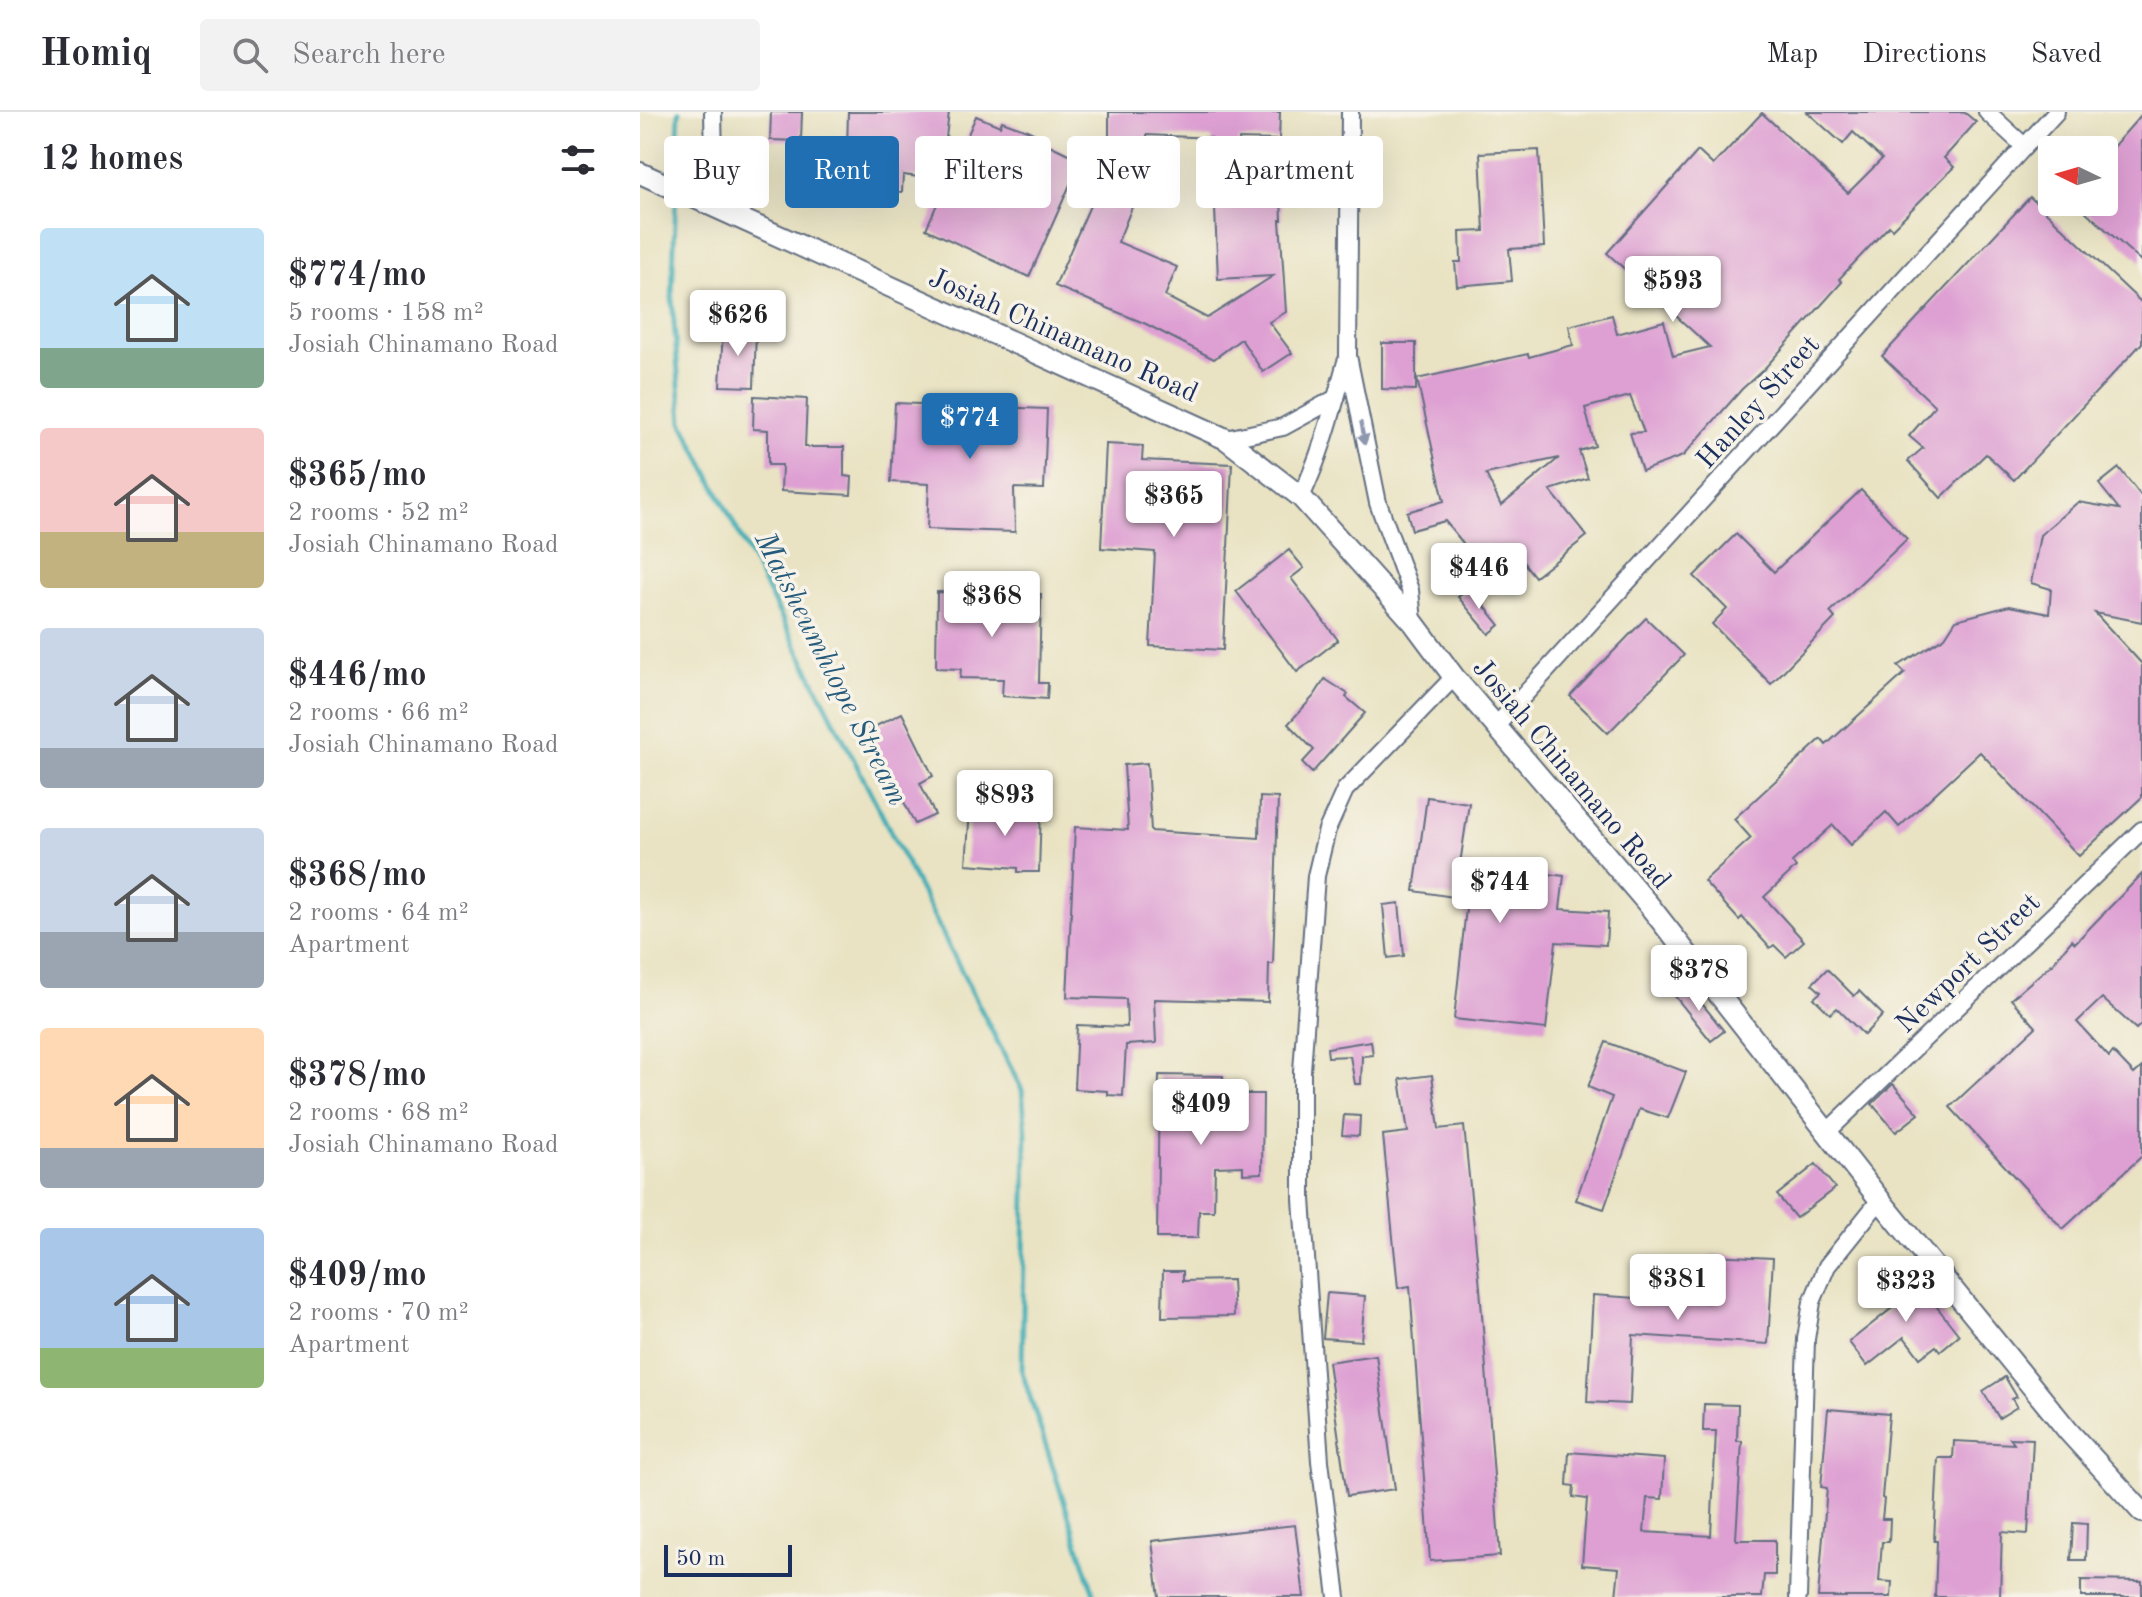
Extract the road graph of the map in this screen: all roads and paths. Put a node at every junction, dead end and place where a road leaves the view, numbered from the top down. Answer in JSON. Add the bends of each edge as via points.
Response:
{"nodes":[{"id":1,"x":713,"y":112,"type":"edge"},
{"id":2,"x":1350,"y":112,"type":"edge"},
{"id":3,"x":1987,"y":112,"type":"edge"},
{"id":4,"x":2056,"y":112,"type":"edge"},
{"id":5,"x":712,"y":136,"type":"edge"},
{"id":6,"x":2024,"y":146,"type":"junction"},
{"id":7,"x":640,"y":173,"type":"edge"},
{"id":8,"x":664,"y":183,"type":"edge"},
{"id":9,"x":718,"y":208,"type":"edge"},
{"id":10,"x":1348,"y":356,"type":"junction"},
{"id":11,"x":1336,"y":398,"type":"junction"},
{"id":12,"x":1226,"y":439,"type":"junction"},
{"id":13,"x":1301,"y":497,"type":"junction"},
{"id":14,"x":1413,"y":622,"type":"junction"},
{"id":15,"x":1454,"y":677,"type":"junction"},
{"id":16,"x":1496,"y":726,"type":"junction"},
{"id":17,"x":2142,"y":830,"type":"edge"},
{"id":18,"x":1827,"y":1132,"type":"junction"},
{"id":19,"x":1880,"y":1200,"type":"junction"},
{"id":20,"x":2142,"y":1512,"type":"edge"},
{"id":21,"x":1337,"y":1597,"type":"edge"},
{"id":22,"x":1798,"y":1597,"type":"edge"}],
"edges":[{"from":1,"to":5,"type":"street"},
{"from":2,"to":10,"type":"street"},
{"from":3,"to":6,"type":"street"},
{"from":4,"to":6,"type":"street","name":"Hanley Street"},
{"from":6,"to":16,"type":"street","name":"Hanley Street"},
{"from":7,"to":8,"type":"street","name":"Josiah Chinamano Road"},
{"from":9,"to":12,"type":"street","name":"Josiah Chinamano Road"},
{"from":10,"to":11,"type":"street"},
{"from":10,"to":14,"type":"street","one_way":true,"via":[[1378,503],[1410,590]]},
{"from":11,"to":12,"type":"street","via":[[1283,427]]},
{"from":11,"to":13,"type":"street","via":[[1317,465]]},
{"from":12,"to":13,"type":"street","name":"Josiah Chinamano Road"},
{"from":13,"to":14,"type":"street","name":"Josiah Chinamano Road"},
{"from":14,"to":15,"type":"street","name":"Josiah Chinamano Road"},
{"from":15,"to":16,"type":"street","name":"Josiah Chinamano Road"},
{"from":15,"to":21,"type":"street","via":[[1345,790],[1327,830],[1316,876],[1302,1071],[1302,1199],[1320,1461]]},
{"from":16,"to":18,"type":"street","name":"Josiah Chinamano Road","via":[[1648,904]]},
{"from":17,"to":18,"type":"street","name":"Newport Street"},
{"from":18,"to":19,"type":"street","name":"Josiah Chinamano Road"},
{"from":19,"to":20,"type":"street","name":"Josiah Chinamano Road","via":[[2069,1432]]},
{"from":19,"to":22,"type":"street","via":[[1827,1266],[1812,1302],[1806,1339]]}]}
